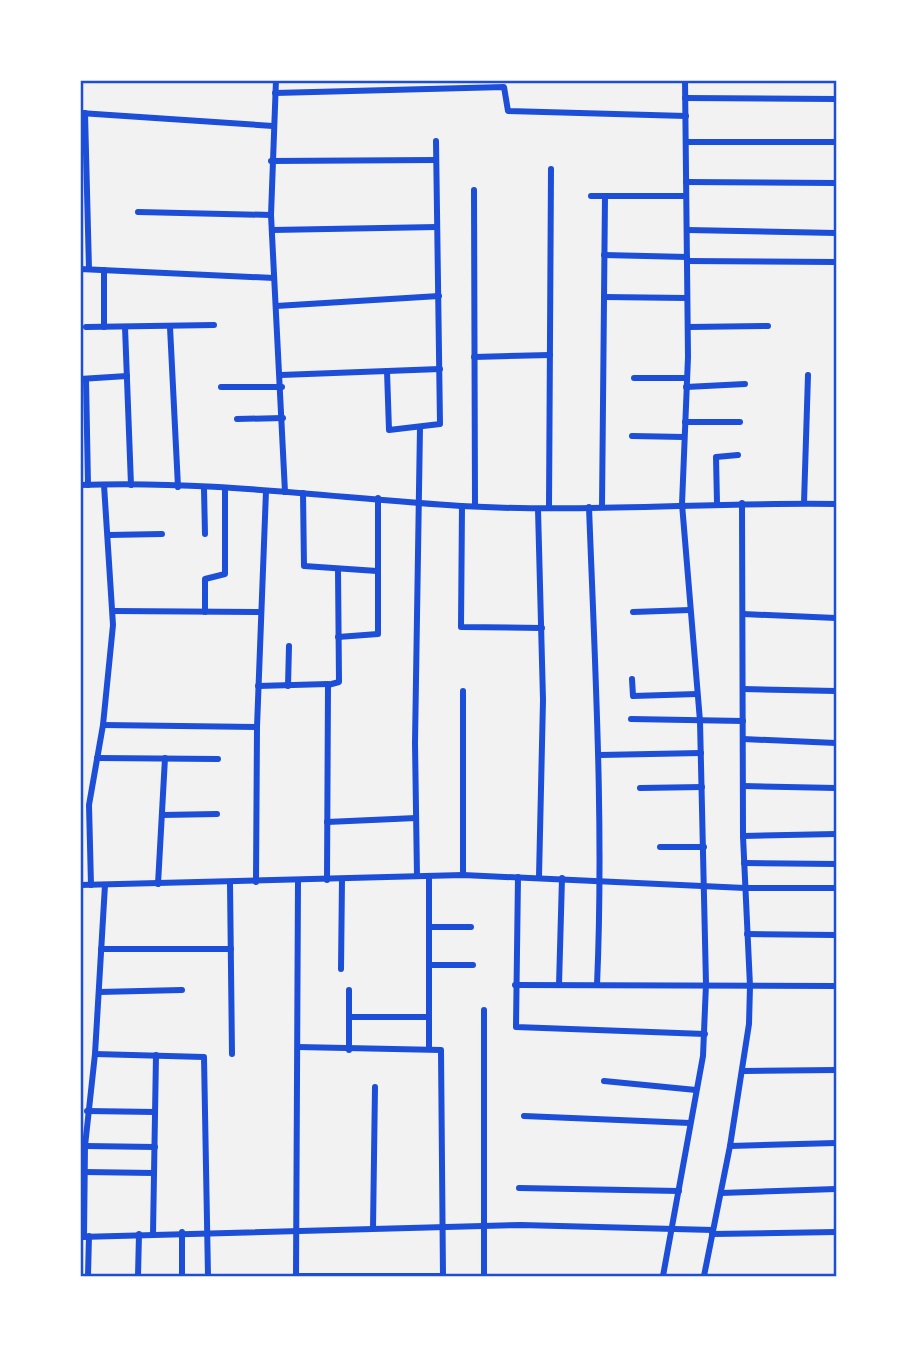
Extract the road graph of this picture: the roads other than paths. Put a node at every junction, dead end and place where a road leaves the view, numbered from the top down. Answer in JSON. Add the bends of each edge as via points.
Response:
{"nodes":[{"id":1,"x":276,"y":80,"type":"edge"},
{"id":2,"x":685,"y":80,"type":"edge"},
{"id":3,"x":275,"y":93,"type":"junction"},
{"id":4,"x":685,"y":98,"type":"junction"},
{"id":5,"x":836,"y":99,"type":"edge"},
{"id":6,"x":83,"y":113,"type":"edge"},
{"id":7,"x":685,"y":116,"type":"junction"},
{"id":8,"x":273,"y":125,"type":"junction"},
{"id":9,"x":436,"y":141,"type":"dead end"},
{"id":10,"x":686,"y":142,"type":"junction"},
{"id":11,"x":836,"y":142,"type":"edge"},
{"id":12,"x":436,"y":160,"type":"junction"},
{"id":13,"x":271,"y":161,"type":"junction"},
{"id":14,"x":551,"y":169,"type":"dead end"},
{"id":15,"x":83,"y":171,"type":"edge"},
{"id":16,"x":686,"y":182,"type":"junction"},
{"id":17,"x":836,"y":183,"type":"edge"},
{"id":18,"x":474,"y":190,"type":"dead end"},
{"id":19,"x":591,"y":196,"type":"dead end"},
{"id":20,"x":605,"y":196,"type":"junction"},
{"id":21,"x":686,"y":196,"type":"junction"},
{"id":22,"x":138,"y":212,"type":"dead end"},
{"id":23,"x":271,"y":215,"type":"junction"},
{"id":24,"x":438,"y":227,"type":"junction"},
{"id":25,"x":272,"y":230,"type":"junction"},
{"id":26,"x":687,"y":230,"type":"junction"},
{"id":27,"x":836,"y":233,"type":"edge"},
{"id":28,"x":604,"y":255,"type":"junction"},
{"id":29,"x":687,"y":259,"type":"junction"},
{"id":30,"x":836,"y":262,"type":"edge"},
{"id":31,"x":80,"y":269,"type":"edge"},
{"id":32,"x":89,"y":270,"type":"junction"},
{"id":33,"x":104,"y":270,"type":"junction"},
{"id":34,"x":274,"y":278,"type":"junction"},
{"id":35,"x":439,"y":296,"type":"junction"},
{"id":36,"x":604,"y":297,"type":"junction"},
{"id":37,"x":687,"y":298,"type":"junction"},
{"id":38,"x":276,"y":306,"type":"junction"},
{"id":39,"x":214,"y":326,"type":"dead end"},
{"id":40,"x":768,"y":326,"type":"dead end"},
{"id":41,"x":86,"y":327,"type":"dead end"},
{"id":42,"x":104,"y":327,"type":"junction"},
{"id":43,"x":124,"y":327,"type":"junction"},
{"id":44,"x":170,"y":327,"type":"junction"},
{"id":45,"x":688,"y":327,"type":"junction"},
{"id":46,"x":550,"y":355,"type":"junction"},
{"id":47,"x":474,"y":357,"type":"junction"},
{"id":48,"x":440,"y":369,"type":"junction"},
{"id":49,"x":387,"y":371,"type":"junction"},
{"id":50,"x":281,"y":375,"type":"junction"},
{"id":51,"x":808,"y":375,"type":"dead end"},
{"id":52,"x":127,"y":376,"type":"junction"},
{"id":53,"x":634,"y":377,"type":"dead end"},
{"id":54,"x":687,"y":378,"type":"junction"},
{"id":55,"x":83,"y":379,"type":"edge"},
{"id":56,"x":745,"y":384,"type":"dead end"},
{"id":57,"x":221,"y":387,"type":"dead end"},
{"id":58,"x":282,"y":387,"type":"junction"},
{"id":59,"x":686,"y":387,"type":"junction"},
{"id":60,"x":283,"y":418,"type":"junction"},
{"id":61,"x":237,"y":419,"type":"dead end"},
{"id":62,"x":685,"y":422,"type":"junction"},
{"id":63,"x":740,"y":422,"type":"dead end"},
{"id":64,"x":420,"y":427,"type":"junction"},
{"id":65,"x":632,"y":436,"type":"dead end"},
{"id":66,"x":684,"y":437,"type":"junction"},
{"id":67,"x":738,"y":455,"type":"dead end"},
{"id":68,"x":84,"y":485,"type":"edge"},
{"id":69,"x":104,"y":485,"type":"junction"},
{"id":70,"x":131,"y":485,"type":"junction"},
{"id":71,"x":178,"y":487,"type":"junction"},
{"id":72,"x":204,"y":489,"type":"junction"},
{"id":73,"x":225,"y":489,"type":"junction"},
{"id":74,"x":265,"y":491,"type":"junction"},
{"id":75,"x":285,"y":492,"type":"junction"},
{"id":76,"x":303,"y":493,"type":"junction"},
{"id":77,"x":378,"y":498,"type":"junction"},
{"id":78,"x":420,"y":502,"type":"junction"},
{"id":79,"x":717,"y":503,"type":"junction"},
{"id":80,"x":743,"y":503,"type":"junction"},
{"id":81,"x":804,"y":503,"type":"junction"},
{"id":82,"x":682,"y":504,"type":"junction"},
{"id":83,"x":836,"y":504,"type":"edge"},
{"id":84,"x":462,"y":506,"type":"junction"},
{"id":85,"x":475,"y":506,"type":"junction"},
{"id":86,"x":589,"y":507,"type":"junction"},
{"id":87,"x":601,"y":507,"type":"junction"},
{"id":88,"x":549,"y":508,"type":"junction"},
{"id":89,"x":538,"y":509,"type":"junction"},
{"id":90,"x":163,"y":534,"type":"dead end"},
{"id":91,"x":205,"y":534,"type":"dead end"},
{"id":92,"x":109,"y":536,"type":"junction"},
{"id":93,"x":338,"y":569,"type":"junction"},
{"id":94,"x":377,"y":571,"type":"junction"},
{"id":95,"x":690,"y":610,"type":"junction"},
{"id":96,"x":114,"y":611,"type":"junction"},
{"id":97,"x":205,"y":612,"type":"junction"},
{"id":98,"x":260,"y":612,"type":"junction"},
{"id":99,"x":633,"y":612,"type":"dead end"},
{"id":100,"x":743,"y":614,"type":"junction"},
{"id":101,"x":836,"y":618,"type":"edge"},
{"id":102,"x":542,"y":628,"type":"junction"},
{"id":103,"x":338,"y":637,"type":"junction"},
{"id":104,"x":289,"y":646,"type":"dead end"},
{"id":105,"x":632,"y":678,"type":"dead end"},
{"id":106,"x":328,"y":684,"type":"junction"},
{"id":107,"x":258,"y":686,"type":"junction"},
{"id":108,"x":288,"y":686,"type":"junction"},
{"id":109,"x":743,"y":689,"type":"junction"},
{"id":110,"x":463,"y":691,"type":"dead end"},
{"id":111,"x":836,"y":691,"type":"edge"},
{"id":112,"x":697,"y":694,"type":"junction"},
{"id":113,"x":631,"y":719,"type":"dead end"},
{"id":114,"x":699,"y":721,"type":"junction"},
{"id":115,"x":743,"y":721,"type":"junction"},
{"id":116,"x":103,"y":725,"type":"junction"},
{"id":117,"x":257,"y":727,"type":"junction"},
{"id":118,"x":743,"y":739,"type":"junction"},
{"id":119,"x":836,"y":743,"type":"edge"},
{"id":120,"x":701,"y":753,"type":"junction"},
{"id":121,"x":600,"y":755,"type":"junction"},
{"id":122,"x":97,"y":758,"type":"junction"},
{"id":123,"x":165,"y":758,"type":"junction"},
{"id":124,"x":218,"y":759,"type":"dead end"},
{"id":125,"x":702,"y":786,"type":"junction"},
{"id":126,"x":743,"y":786,"type":"junction"},
{"id":127,"x":640,"y":788,"type":"dead end"},
{"id":128,"x":836,"y":788,"type":"edge"},
{"id":129,"x":217,"y":814,"type":"dead end"},
{"id":130,"x":162,"y":815,"type":"junction"},
{"id":131,"x":416,"y":818,"type":"junction"},
{"id":132,"x":327,"y":822,"type":"junction"},
{"id":133,"x":836,"y":834,"type":"edge"},
{"id":134,"x":743,"y":836,"type":"junction"},
{"id":135,"x":704,"y":847,"type":"junction"},
{"id":136,"x":660,"y":848,"type":"dead end"},
{"id":137,"x":744,"y":863,"type":"junction"},
{"id":138,"x":836,"y":864,"type":"edge"},
{"id":139,"x":463,"y":875,"type":"junction"},
{"id":140,"x":417,"y":876,"type":"junction"},
{"id":141,"x":429,"y":876,"type":"junction"},
{"id":142,"x":518,"y":877,"type":"junction"},
{"id":143,"x":539,"y":877,"type":"junction"},
{"id":144,"x":562,"y":878,"type":"junction"},
{"id":145,"x":342,"y":879,"type":"junction"},
{"id":146,"x":327,"y":880,"type":"junction"},
{"id":147,"x":601,"y":880,"type":"junction"},
{"id":148,"x":298,"y":881,"type":"junction"},
{"id":149,"x":256,"y":882,"type":"junction"},
{"id":150,"x":230,"y":883,"type":"junction"},
{"id":151,"x":158,"y":884,"type":"junction"},
{"id":152,"x":705,"y":884,"type":"junction"},
{"id":153,"x":80,"y":885,"type":"edge"},
{"id":154,"x":91,"y":885,"type":"junction"},
{"id":155,"x":105,"y":885,"type":"junction"},
{"id":156,"x":745,"y":888,"type":"junction"},
{"id":157,"x":836,"y":888,"type":"edge"},
{"id":158,"x":429,"y":927,"type":"junction"},
{"id":159,"x":471,"y":927,"type":"dead end"},
{"id":160,"x":747,"y":934,"type":"junction"},
{"id":161,"x":836,"y":935,"type":"edge"},
{"id":162,"x":101,"y":949,"type":"junction"},
{"id":163,"x":231,"y":949,"type":"junction"},
{"id":164,"x":429,"y":965,"type":"junction"},
{"id":165,"x":472,"y":965,"type":"dead end"},
{"id":166,"x":341,"y":969,"type":"dead end"},
{"id":167,"x":706,"y":984,"type":"junction"},
{"id":168,"x":515,"y":985,"type":"junction"},
{"id":169,"x":559,"y":985,"type":"junction"},
{"id":170,"x":597,"y":985,"type":"junction"},
{"id":171,"x":750,"y":986,"type":"junction"},
{"id":172,"x":836,"y":986,"type":"edge"},
{"id":173,"x":182,"y":989,"type":"dead end"},
{"id":174,"x":349,"y":990,"type":"dead end"},
{"id":175,"x":99,"y":992,"type":"junction"},
{"id":176,"x":484,"y":1010,"type":"dead end"},
{"id":177,"x":349,"y":1017,"type":"junction"},
{"id":178,"x":429,"y":1017,"type":"junction"},
{"id":179,"x":705,"y":1034,"type":"junction"},
{"id":180,"x":298,"y":1047,"type":"junction"},
{"id":181,"x":429,"y":1049,"type":"junction"},
{"id":182,"x":349,"y":1050,"type":"junction"},
{"id":183,"x":95,"y":1054,"type":"junction"},
{"id":184,"x":232,"y":1054,"type":"dead end"},
{"id":185,"x":156,"y":1055,"type":"junction"},
{"id":186,"x":836,"y":1070,"type":"edge"},
{"id":187,"x":744,"y":1071,"type":"junction"},
{"id":188,"x":604,"y":1081,"type":"dead end"},
{"id":189,"x":375,"y":1087,"type":"dead end"},
{"id":190,"x":696,"y":1090,"type":"junction"},
{"id":191,"x":87,"y":1111,"type":"junction"},
{"id":192,"x":155,"y":1112,"type":"junction"},
{"id":193,"x":524,"y":1116,"type":"dead end"},
{"id":194,"x":690,"y":1123,"type":"junction"},
{"id":195,"x":836,"y":1143,"type":"edge"},
{"id":196,"x":85,"y":1146,"type":"junction"},
{"id":197,"x":730,"y":1146,"type":"junction"},
{"id":198,"x":155,"y":1147,"type":"junction"},
{"id":199,"x":82,"y":1155,"type":"edge"},
{"id":200,"x":84,"y":1172,"type":"junction"},
{"id":201,"x":154,"y":1173,"type":"junction"},
{"id":202,"x":519,"y":1188,"type":"dead end"},
{"id":203,"x":836,"y":1189,"type":"edge"},
{"id":204,"x":678,"y":1191,"type":"junction"},
{"id":205,"x":721,"y":1193,"type":"junction"},
{"id":206,"x":484,"y":1225,"type":"junction"},
{"id":207,"x":444,"y":1226,"type":"junction"},
{"id":208,"x":373,"y":1228,"type":"junction"},
{"id":209,"x":672,"y":1228,"type":"junction"},
{"id":210,"x":297,"y":1229,"type":"junction"},
{"id":211,"x":208,"y":1232,"type":"junction"},
{"id":212,"x":713,"y":1232,"type":"junction"},
{"id":213,"x":836,"y":1232,"type":"edge"},
{"id":214,"x":182,"y":1233,"type":"junction"},
{"id":215,"x":139,"y":1234,"type":"junction"},
{"id":216,"x":153,"y":1234,"type":"junction"},
{"id":217,"x":84,"y":1237,"type":"edge"},
{"id":218,"x":88,"y":1276,"type":"edge"},
{"id":219,"x":138,"y":1276,"type":"edge"},
{"id":220,"x":182,"y":1276,"type":"edge"},
{"id":221,"x":208,"y":1276,"type":"edge"},
{"id":222,"x":296,"y":1276,"type":"edge"},
{"id":223,"x":442,"y":1276,"type":"edge"},
{"id":224,"x":484,"y":1276,"type":"edge"},
{"id":225,"x":663,"y":1276,"type":"edge"},
{"id":226,"x":704,"y":1276,"type":"edge"}],
"edges":[{"from":1,"to":3,"type":"street"},
{"from":2,"to":4,"type":"street"},
{"from":3,"to":7,"type":"street","via":[[504,88],[508,111]]},
{"from":3,"to":8,"type":"street"},
{"from":4,"to":5,"type":"street"},
{"from":4,"to":7,"type":"street"},
{"from":6,"to":8,"type":"street"},
{"from":6,"to":15,"type":"street"},
{"from":7,"to":10,"type":"street"},
{"from":8,"to":13,"type":"street"},
{"from":9,"to":12,"type":"street"},
{"from":10,"to":11,"type":"street"},
{"from":10,"to":16,"type":"street"},
{"from":12,"to":13,"type":"street"},
{"from":12,"to":24,"type":"street"},
{"from":13,"to":23,"type":"street"},
{"from":14,"to":46,"type":"street"},
{"from":15,"to":32,"type":"street"},
{"from":16,"to":17,"type":"street"},
{"from":16,"to":21,"type":"street"},
{"from":18,"to":47,"type":"street"},
{"from":19,"to":20,"type":"street"},
{"from":20,"to":21,"type":"street"},
{"from":20,"to":28,"type":"street"},
{"from":21,"to":26,"type":"street"},
{"from":22,"to":23,"type":"street"},
{"from":23,"to":25,"type":"street"},
{"from":24,"to":25,"type":"street"},
{"from":24,"to":35,"type":"street"},
{"from":25,"to":34,"type":"street"},
{"from":26,"to":27,"type":"street"},
{"from":26,"to":29,"type":"street"},
{"from":28,"to":29,"type":"street"},
{"from":28,"to":36,"type":"street"},
{"from":29,"to":30,"type":"street"},
{"from":29,"to":37,"type":"street"},
{"from":31,"to":32,"type":"street"},
{"from":32,"to":33,"type":"street"},
{"from":33,"to":34,"type":"street"},
{"from":33,"to":42,"type":"street"},
{"from":34,"to":38,"type":"street"},
{"from":35,"to":38,"type":"street"},
{"from":35,"to":48,"type":"street"},
{"from":36,"to":37,"type":"street"},
{"from":36,"to":87,"type":"street"},
{"from":37,"to":45,"type":"street"},
{"from":38,"to":50,"type":"street"},
{"from":39,"to":44,"type":"street"},
{"from":40,"to":45,"type":"street"},
{"from":41,"to":42,"type":"street"},
{"from":42,"to":43,"type":"street"},
{"from":43,"to":44,"type":"street"},
{"from":43,"to":52,"type":"street"},
{"from":44,"to":71,"type":"street"},
{"from":45,"to":54,"type":"street"},
{"from":46,"to":47,"type":"street"},
{"from":46,"to":88,"type":"street"},
{"from":47,"to":85,"type":"street"},
{"from":48,"to":49,"type":"street"},
{"from":48,"to":64,"type":"street","via":[[441,421]]},
{"from":49,"to":50,"type":"street"},
{"from":49,"to":64,"type":"street","via":[[389,430]]},
{"from":50,"to":58,"type":"street"},
{"from":51,"to":81,"type":"street"},
{"from":52,"to":55,"type":"street"},
{"from":52,"to":70,"type":"street"},
{"from":53,"to":54,"type":"street"},
{"from":54,"to":59,"type":"street"},
{"from":55,"to":68,"type":"street"},
{"from":56,"to":59,"type":"street"},
{"from":57,"to":58,"type":"street"},
{"from":58,"to":60,"type":"street"},
{"from":59,"to":62,"type":"street"},
{"from":60,"to":61,"type":"street"},
{"from":60,"to":75,"type":"street"},
{"from":62,"to":63,"type":"street"},
{"from":62,"to":66,"type":"street"},
{"from":64,"to":78,"type":"street"},
{"from":65,"to":66,"type":"street"},
{"from":66,"to":82,"type":"street"},
{"from":67,"to":79,"type":"street","via":[[716,457]]},
{"from":68,"to":69,"type":"street"},
{"from":69,"to":70,"type":"street"},
{"from":69,"to":92,"type":"street"},
{"from":70,"to":71,"type":"street"},
{"from":71,"to":72,"type":"street"},
{"from":72,"to":73,"type":"street"},
{"from":72,"to":91,"type":"street"},
{"from":73,"to":74,"type":"street"},
{"from":73,"to":97,"type":"street","via":[[225,574],[205,579]]},
{"from":74,"to":75,"type":"street"},
{"from":74,"to":98,"type":"street"},
{"from":75,"to":76,"type":"street"},
{"from":76,"to":77,"type":"street"},
{"from":76,"to":93,"type":"street","via":[[303,564]]},
{"from":77,"to":78,"type":"street"},
{"from":77,"to":94,"type":"street"},
{"from":78,"to":84,"type":"street"},
{"from":78,"to":131,"type":"street"},
{"from":79,"to":80,"type":"street"},
{"from":79,"to":82,"type":"street"},
{"from":80,"to":81,"type":"street"},
{"from":80,"to":100,"type":"street"},
{"from":81,"to":83,"type":"street"},
{"from":82,"to":87,"type":"street"},
{"from":82,"to":95,"type":"street"},
{"from":84,"to":85,"type":"street"},
{"from":84,"to":102,"type":"street","via":[[460,626]]},
{"from":85,"to":89,"type":"street"},
{"from":86,"to":87,"type":"street"},
{"from":86,"to":88,"type":"street"},
{"from":86,"to":121,"type":"street"},
{"from":88,"to":89,"type":"street"},
{"from":89,"to":102,"type":"street"},
{"from":90,"to":92,"type":"street"},
{"from":92,"to":96,"type":"street"},
{"from":93,"to":94,"type":"street"},
{"from":93,"to":103,"type":"street"},
{"from":94,"to":103,"type":"street","via":[[378,634]]},
{"from":95,"to":99,"type":"street"},
{"from":95,"to":112,"type":"street"},
{"from":96,"to":97,"type":"street"},
{"from":96,"to":116,"type":"street"},
{"from":97,"to":98,"type":"street"},
{"from":98,"to":107,"type":"street"},
{"from":100,"to":101,"type":"street"},
{"from":100,"to":109,"type":"street"},
{"from":102,"to":143,"type":"street"},
{"from":103,"to":106,"type":"street","via":[[339,682]]},
{"from":104,"to":108,"type":"street"},
{"from":105,"to":112,"type":"street","via":[[633,695]]},
{"from":106,"to":108,"type":"street"},
{"from":106,"to":132,"type":"street"},
{"from":107,"to":108,"type":"street"},
{"from":107,"to":117,"type":"street"},
{"from":109,"to":111,"type":"street"},
{"from":109,"to":115,"type":"street"},
{"from":110,"to":139,"type":"street"},
{"from":112,"to":114,"type":"street"},
{"from":113,"to":114,"type":"street"},
{"from":114,"to":115,"type":"street"},
{"from":114,"to":120,"type":"street"},
{"from":115,"to":118,"type":"street"},
{"from":116,"to":117,"type":"street"},
{"from":116,"to":122,"type":"street"},
{"from":117,"to":149,"type":"street"},
{"from":118,"to":119,"type":"street"},
{"from":118,"to":126,"type":"street"},
{"from":120,"to":121,"type":"street"},
{"from":120,"to":125,"type":"street"},
{"from":121,"to":147,"type":"street"},
{"from":122,"to":123,"type":"street"},
{"from":122,"to":154,"type":"street","via":[[89,805]]},
{"from":123,"to":124,"type":"street"},
{"from":123,"to":130,"type":"street"},
{"from":125,"to":127,"type":"street"},
{"from":125,"to":135,"type":"street"},
{"from":126,"to":128,"type":"street"},
{"from":126,"to":134,"type":"street"},
{"from":129,"to":130,"type":"street"},
{"from":130,"to":151,"type":"street"},
{"from":131,"to":132,"type":"street"},
{"from":131,"to":140,"type":"street"},
{"from":132,"to":146,"type":"street"},
{"from":133,"to":134,"type":"street"},
{"from":134,"to":137,"type":"street"},
{"from":135,"to":136,"type":"street"},
{"from":135,"to":152,"type":"street"},
{"from":137,"to":138,"type":"street"},
{"from":137,"to":156,"type":"street"},
{"from":139,"to":141,"type":"street"},
{"from":139,"to":142,"type":"street"},
{"from":140,"to":141,"type":"street"},
{"from":140,"to":145,"type":"street"},
{"from":141,"to":158,"type":"street"},
{"from":142,"to":143,"type":"street"},
{"from":142,"to":168,"type":"street"},
{"from":143,"to":144,"type":"street"},
{"from":144,"to":147,"type":"street"},
{"from":144,"to":169,"type":"street"},
{"from":145,"to":146,"type":"street"},
{"from":145,"to":166,"type":"street"},
{"from":146,"to":148,"type":"street"},
{"from":147,"to":152,"type":"street"},
{"from":147,"to":170,"type":"street"},
{"from":148,"to":149,"type":"street"},
{"from":148,"to":180,"type":"street"},
{"from":149,"to":150,"type":"street"},
{"from":150,"to":151,"type":"street"},
{"from":150,"to":163,"type":"street"},
{"from":151,"to":155,"type":"street"},
{"from":152,"to":156,"type":"street"},
{"from":152,"to":167,"type":"street"},
{"from":153,"to":154,"type":"street"},
{"from":154,"to":155,"type":"street"},
{"from":155,"to":162,"type":"street"},
{"from":156,"to":157,"type":"street"},
{"from":156,"to":160,"type":"street"},
{"from":158,"to":159,"type":"street"},
{"from":158,"to":164,"type":"street"},
{"from":160,"to":161,"type":"street"},
{"from":160,"to":171,"type":"street"},
{"from":162,"to":163,"type":"street"},
{"from":162,"to":175,"type":"street"},
{"from":163,"to":184,"type":"street"},
{"from":164,"to":165,"type":"street"},
{"from":164,"to":178,"type":"street"},
{"from":167,"to":170,"type":"street"},
{"from":167,"to":171,"type":"street"},
{"from":167,"to":179,"type":"street"},
{"from":168,"to":169,"type":"street"},
{"from":168,"to":179,"type":"street","via":[[518,1028]]},
{"from":169,"to":170,"type":"street"},
{"from":171,"to":172,"type":"street"},
{"from":171,"to":187,"type":"street"},
{"from":173,"to":175,"type":"street"},
{"from":174,"to":177,"type":"street"},
{"from":175,"to":183,"type":"street"},
{"from":176,"to":206,"type":"street"},
{"from":177,"to":178,"type":"street"},
{"from":177,"to":182,"type":"street"},
{"from":178,"to":181,"type":"street"},
{"from":179,"to":190,"type":"street"},
{"from":180,"to":182,"type":"street"},
{"from":180,"to":210,"type":"street"},
{"from":181,"to":182,"type":"street"},
{"from":181,"to":207,"type":"street","via":[[442,1052]]},
{"from":183,"to":185,"type":"street"},
{"from":183,"to":191,"type":"street"},
{"from":185,"to":192,"type":"street"},
{"from":185,"to":211,"type":"street","via":[[202,1055],[204,1059]]},
{"from":186,"to":187,"type":"street"},
{"from":187,"to":197,"type":"street"},
{"from":188,"to":190,"type":"street"},
{"from":189,"to":208,"type":"street"},
{"from":190,"to":194,"type":"street"},
{"from":191,"to":192,"type":"street"},
{"from":191,"to":196,"type":"street"},
{"from":192,"to":198,"type":"street"},
{"from":193,"to":194,"type":"street"},
{"from":194,"to":204,"type":"street"},
{"from":195,"to":197,"type":"street"},
{"from":196,"to":198,"type":"street"},
{"from":196,"to":199,"type":"street"},
{"from":197,"to":205,"type":"street"},
{"from":198,"to":201,"type":"street"},
{"from":199,"to":200,"type":"street"},
{"from":200,"to":201,"type":"street"},
{"from":200,"to":217,"type":"street"},
{"from":201,"to":216,"type":"street"},
{"from":202,"to":204,"type":"street"},
{"from":203,"to":205,"type":"street"},
{"from":204,"to":209,"type":"street"},
{"from":205,"to":212,"type":"street"},
{"from":206,"to":207,"type":"street"},
{"from":206,"to":209,"type":"street"},
{"from":206,"to":224,"type":"street"},
{"from":207,"to":208,"type":"street"},
{"from":207,"to":223,"type":"street"},
{"from":208,"to":210,"type":"street"},
{"from":209,"to":212,"type":"street"},
{"from":209,"to":225,"type":"street"},
{"from":210,"to":211,"type":"street"},
{"from":210,"to":222,"type":"street"},
{"from":211,"to":214,"type":"street"},
{"from":211,"to":221,"type":"street"},
{"from":212,"to":213,"type":"street"},
{"from":212,"to":226,"type":"street"},
{"from":214,"to":216,"type":"street"},
{"from":214,"to":220,"type":"street"},
{"from":215,"to":216,"type":"street"},
{"from":215,"to":217,"type":"street"},
{"from":215,"to":219,"type":"street"},
{"from":217,"to":218,"type":"street"},
{"from":222,"to":223,"type":"street"}]}
